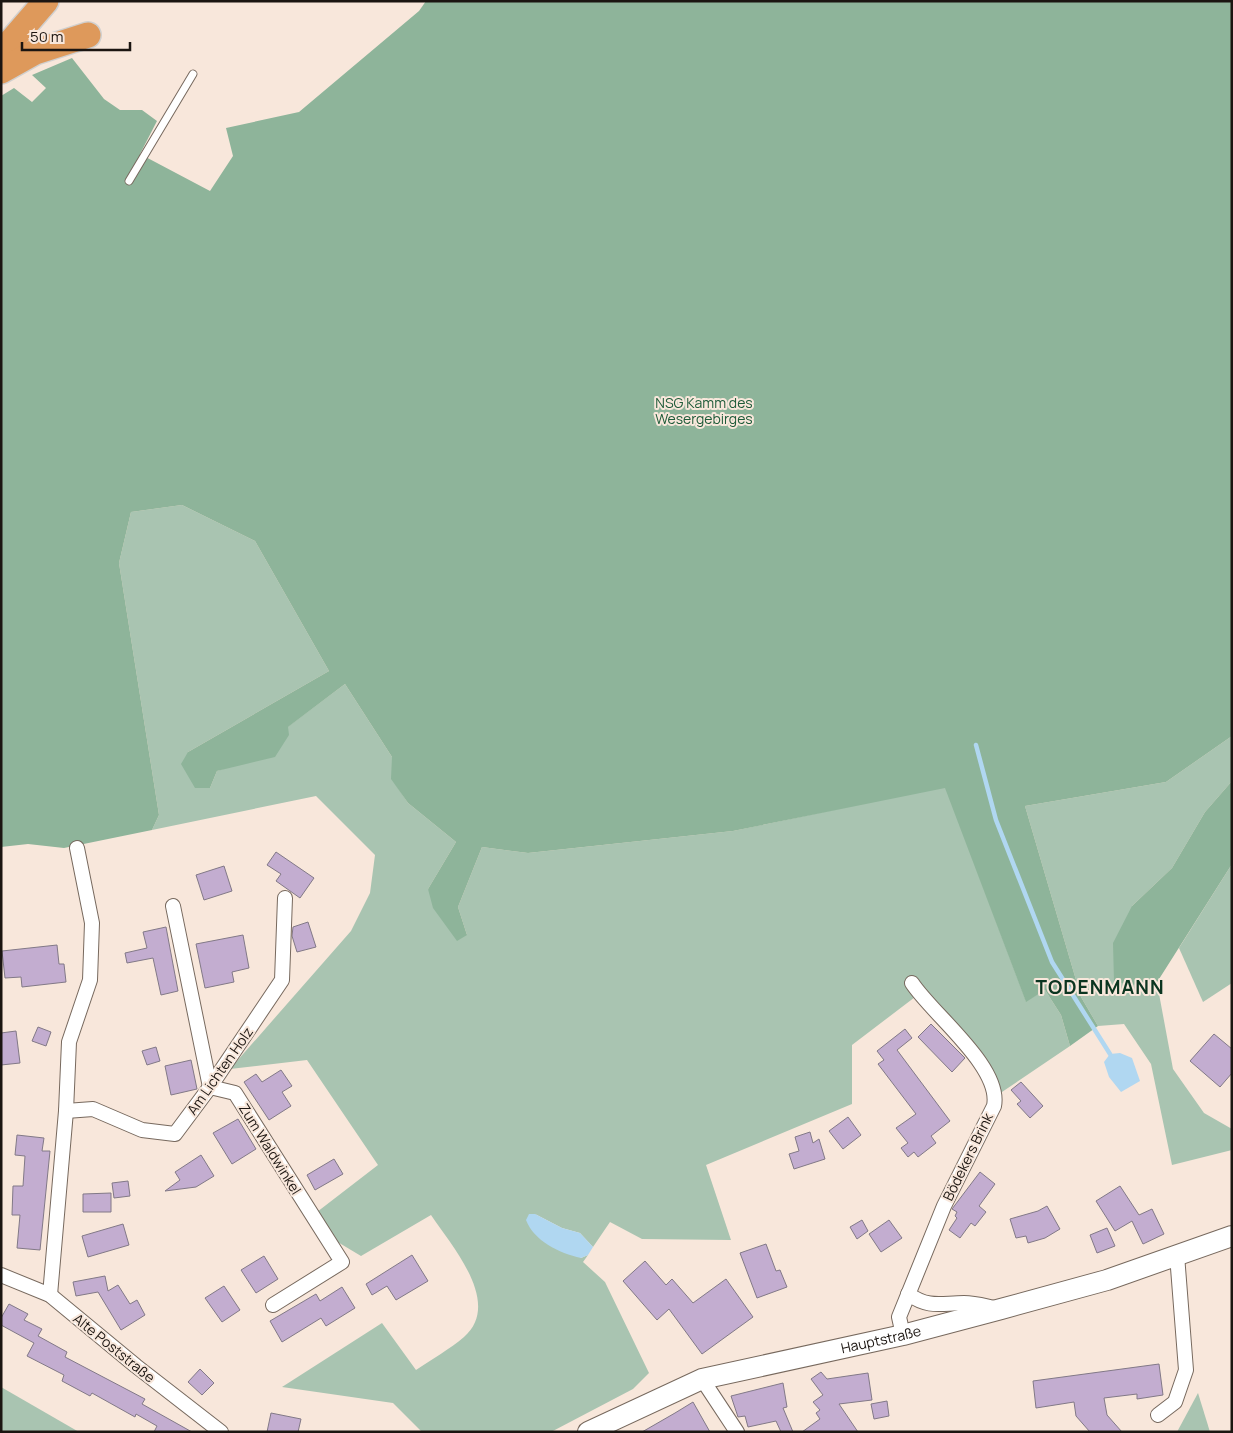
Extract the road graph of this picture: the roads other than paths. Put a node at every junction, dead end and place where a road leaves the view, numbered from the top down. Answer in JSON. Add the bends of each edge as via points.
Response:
{"nodes":[{"id":1,"x":46,"y":1,"type":"edge"},
{"id":2,"x":88,"y":35,"type":"dead end"},
{"id":3,"x":1,"y":53,"type":"edge"},
{"id":4,"x":1,"y":71,"type":"edge"},
{"id":5,"x":193,"y":74,"type":"dead end"},
{"id":6,"x":129,"y":181,"type":"dead end"},
{"id":7,"x":78,"y":848,"type":"dead end"},
{"id":8,"x":285,"y":898,"type":"dead end"},
{"id":9,"x":173,"y":906,"type":"dead end"},
{"id":10,"x":912,"y":983,"type":"dead end"},
{"id":11,"x":210,"y":1087,"type":"junction"},
{"id":12,"x":66,"y":1111,"type":"junction"},
{"id":13,"x":1232,"y":1236,"type":"edge"},
{"id":14,"x":1177,"y":1255,"type":"junction"},
{"id":15,"x":1,"y":1275,"type":"edge"},
{"id":16,"x":908,"y":1294,"type":"junction"},
{"id":17,"x":50,"y":1295,"type":"junction"},
{"id":18,"x":273,"y":1305,"type":"dead end"},
{"id":19,"x":1001,"y":1309,"type":"junction"},
{"id":20,"x":903,"y":1335,"type":"junction"},
{"id":21,"x":702,"y":1379,"type":"junction"},
{"id":22,"x":1158,"y":1415,"type":"dead end"},
{"id":23,"x":221,"y":1432,"type":"edge"},
{"id":24,"x":588,"y":1432,"type":"edge"},
{"id":25,"x":737,"y":1432,"type":"edge"}],
"edges":[{"from":1,"to":3,"type":"highway"},
{"from":2,"to":4,"type":"highway","via":[[35,52]]},
{"from":5,"to":6,"type":"lane"},
{"from":7,"to":12,"type":"street","via":[[92,923],[90,980],[69,1042]]},
{"from":8,"to":11,"type":"street","name":"Am Lichten Holz","via":[[282,980]]},
{"from":9,"to":11,"type":"street"},
{"from":10,"to":16,"type":"street","name":"Bödekers Brink","via":[[977,1058],[996,1096],[944,1206]]},
{"from":11,"to":12,"type":"street","name":"Am Lichten Holz","via":[[176,1134],[142,1130],[93,1109]]},
{"from":11,"to":18,"type":"street","name":"Zum Waldwinkel","via":[[235,1093],[342,1262]]},
{"from":12,"to":17,"type":"street"},
{"from":13,"to":14,"type":"main road","name":"Hauptstraße"},
{"from":14,"to":19,"type":"main road","name":"Hauptstraße","via":[[1107,1280]]},
{"from":14,"to":22,"type":"street","via":[[1186,1370],[1174,1402]]},
{"from":15,"to":17,"type":"street","name":"Alte Poststraße"},
{"from":16,"to":19,"type":"street","via":[[929,1305],[966,1303]]},
{"from":16,"to":20,"type":"street","name":"Bödekers Brink","via":[[899,1317]]},
{"from":17,"to":23,"type":"street","name":"Alte Poststraße"},
{"from":19,"to":20,"type":"main road","name":"Hauptstraße"},
{"from":20,"to":21,"type":"main road","name":"Hauptstraße"},
{"from":21,"to":24,"type":"main road","name":"Hauptstraße"},
{"from":21,"to":25,"type":"street"}]}
